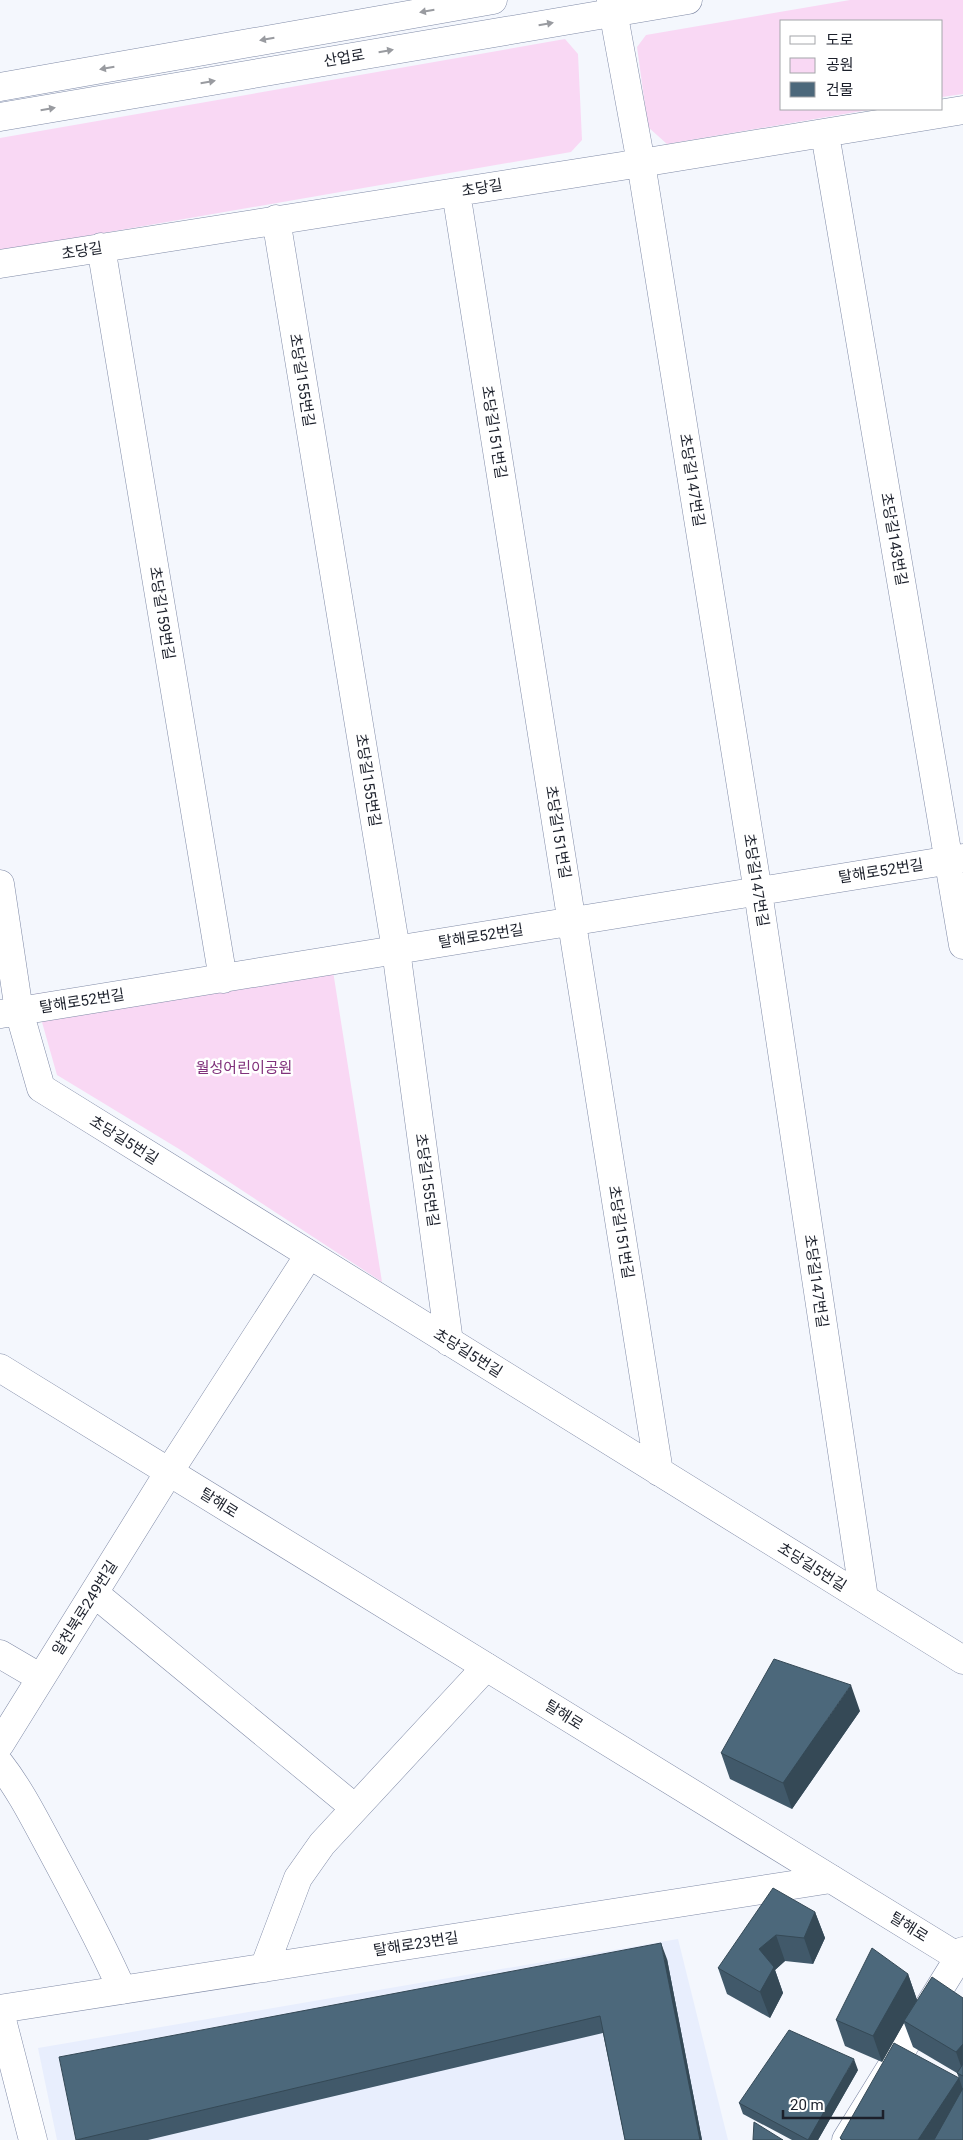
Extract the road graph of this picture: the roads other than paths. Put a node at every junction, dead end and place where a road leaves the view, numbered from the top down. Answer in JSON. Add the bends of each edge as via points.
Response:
{"nodes":[{"id":1,"x":688,"y":0,"type":"edge"},
{"id":2,"x":483,"y":1,"type":"edge"},
{"id":3,"x":612,"y":6,"type":"edge"},
{"id":4,"x":0,"y":87,"type":"edge"},
{"id":5,"x":963,"y":110,"type":"edge"},
{"id":6,"x":0,"y":117,"type":"edge"},
{"id":7,"x":825,"y":134,"type":"junction"},
{"id":8,"x":641,"y":163,"type":"junction"},
{"id":9,"x":456,"y":192,"type":"junction"},
{"id":10,"x":276,"y":219,"type":"junction"},
{"id":11,"x":101,"y":248,"type":"junction"},
{"id":12,"x":0,"y":264,"type":"edge"},
{"id":13,"x":956,"y":859,"type":"edge"},
{"id":14,"x":0,"y":884,"type":"edge"},
{"id":15,"x":758,"y":892,"type":"junction"},
{"id":16,"x":572,"y":922,"type":"junction"},
{"id":17,"x":963,"y":945,"type":"edge"},
{"id":18,"x":396,"y":950,"type":"junction"},
{"id":19,"x":223,"y":979,"type":"junction"},
{"id":20,"x":9,"y":1013,"type":"edge"},
{"id":21,"x":309,"y":1254,"type":"junction"},
{"id":22,"x":450,"y":1342,"type":"junction"},
{"id":23,"x":0,"y":1368,"type":"edge"},
{"id":24,"x":169,"y":1472,"type":"junction"},
{"id":25,"x":659,"y":1472,"type":"junction"},
{"id":26,"x":94,"y":1593,"type":"junction"},
{"id":27,"x":864,"y":1598,"type":"junction"},
{"id":28,"x":0,"y":1654,"type":"edge"},
{"id":29,"x":963,"y":1660,"type":"edge"},
{"id":30,"x":486,"y":1667,"type":"junction"},
{"id":31,"x":41,"y":1678,"type":"junction"},
{"id":32,"x":0,"y":1744,"type":"edge"},
{"id":33,"x":0,"y":1764,"type":"edge"},
{"id":34,"x":355,"y":1808,"type":"junction"},
{"id":35,"x":831,"y":1879,"type":"junction"},
{"id":36,"x":962,"y":1957,"type":"edge"},
{"id":37,"x":264,"y":1968,"type":"junction"},
{"id":38,"x":122,"y":1990,"type":"junction"},
{"id":39,"x":0,"y":2011,"type":"edge"},
{"id":40,"x":33,"y":2140,"type":"edge"},
{"id":41,"x":846,"y":2140,"type":"edge"}],
"edges":[{"from":1,"to":3,"type":"street","name":"산업로"},
{"from":2,"to":4,"type":"street","one_way":true},
{"from":6,"to":3,"type":"street","name":"산업로","one_way":true},
{"from":3,"to":8,"type":"street","name":"초당길147번길"},
{"from":5,"to":7,"type":"street","name":"초당길"},
{"from":7,"to":8,"type":"street","name":"초당길"},
{"from":7,"to":13,"type":"street","name":"초당길143번길"},
{"from":8,"to":9,"type":"street","name":"초당길"},
{"from":8,"to":15,"type":"street","name":"초당길147번길"},
{"from":9,"to":10,"type":"street","name":"초당길"},
{"from":9,"to":16,"type":"street","name":"초당길151번길"},
{"from":10,"to":11,"type":"street","name":"초당길"},
{"from":10,"to":18,"type":"street","name":"초당길155번길"},
{"from":11,"to":12,"type":"street","name":"초당길"},
{"from":11,"to":19,"type":"street","name":"초당길159번길"},
{"from":13,"to":15,"type":"street","name":"탈해로52번길"},
{"from":13,"to":17,"type":"street","name":"초당길143번길"},
{"from":14,"to":20,"type":"street","name":"초당길5번길"},
{"from":15,"to":16,"type":"street","name":"탈해로52번길"},
{"from":15,"to":27,"type":"street","name":"초당길147번길"},
{"from":16,"to":18,"type":"street","name":"탈해로52번길"},
{"from":16,"to":25,"type":"street","name":"초당길151번길"},
{"from":18,"to":19,"type":"street","name":"탈해로52번길"},
{"from":18,"to":22,"type":"street","name":"초당길155번길"},
{"from":19,"to":20,"type":"street","name":"탈해로52번길"},
{"from":20,"to":21,"type":"street","name":"초당길5번길","via":[[41,1088]]},
{"from":21,"to":22,"type":"street","name":"초당길5번길"},
{"from":21,"to":24,"type":"street"},
{"from":22,"to":25,"type":"street","name":"초당길5번길"},
{"from":23,"to":24,"type":"street","name":"탈해로"},
{"from":24,"to":26,"type":"street","name":"알천북로249번길"},
{"from":24,"to":30,"type":"street","name":"탈해로"},
{"from":25,"to":27,"type":"street","name":"초당길5번길"},
{"from":26,"to":31,"type":"street","name":"알천북로249번길"},
{"from":26,"to":34,"type":"street"},
{"from":27,"to":29,"type":"street","name":"초당길5번길"},
{"from":28,"to":31,"type":"street"},
{"from":30,"to":34,"type":"street"},
{"from":30,"to":35,"type":"street","name":"탈해로"},
{"from":31,"to":32,"type":"street","name":"알천북로249번길"},
{"from":33,"to":38,"type":"street","via":[[17,1785],[76,1893]]},
{"from":34,"to":37,"type":"street","via":[[322,1844],[298,1878]]},
{"from":35,"to":36,"type":"street","name":"탈해로"},
{"from":35,"to":37,"type":"street","name":"탈해로23번길"},
{"from":36,"to":41,"type":"street","name":"탈해로"},
{"from":37,"to":38,"type":"street","name":"탈해로23번길"},
{"from":38,"to":39,"type":"street","name":"탈해로23번길"},
{"from":39,"to":40,"type":"street"}]}
